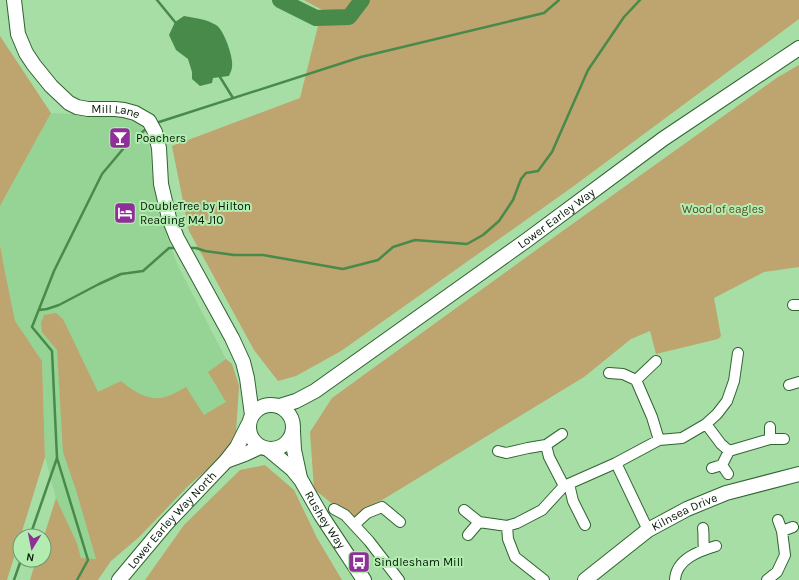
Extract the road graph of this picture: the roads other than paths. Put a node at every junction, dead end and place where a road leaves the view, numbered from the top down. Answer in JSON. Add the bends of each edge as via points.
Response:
{"nodes":[{"id":1,"x":14,"y":0,"type":"edge"},
{"id":2,"x":799,"y":48,"type":"edge"},
{"id":3,"x":738,"y":353,"type":"dead end"},
{"id":4,"x":656,"y":361,"type":"dead end"},
{"id":5,"x":609,"y":373,"type":"dead end"},
{"id":6,"x":247,"y":378,"type":"junction"},
{"id":7,"x":636,"y":380,"type":"junction"},
{"id":8,"x":799,"y":382,"type":"edge"},
{"id":9,"x":788,"y":385,"type":"dead end"},
{"id":10,"x":315,"y":391,"type":"junction"},
{"id":11,"x":274,"y":406,"type":"junction"},
{"id":12,"x":250,"y":420,"type":"junction"},
{"id":13,"x":706,"y":424,"type":"junction"},
{"id":14,"x":293,"y":426,"type":"junction"},
{"id":15,"x":770,"y":427,"type":"dead end"},
{"id":16,"x":562,"y":434,"type":"dead end"},
{"id":17,"x":770,"y":439,"type":"junction"},
{"id":18,"x":784,"y":439,"type":"dead end"},
{"id":19,"x":659,"y":440,"type":"junction"},
{"id":20,"x":546,"y":445,"type":"junction"},
{"id":21,"x":264,"y":448,"type":"junction"},
{"id":22,"x":498,"y":451,"type":"dead end"},
{"id":23,"x":729,"y":451,"type":"junction"},
{"id":24,"x":226,"y":461,"type":"junction"},
{"id":25,"x":616,"y":463,"type":"junction"},
{"id":26,"x":712,"y":468,"type":"dead end"},
{"id":27,"x":799,"y":474,"type":"edge"},
{"id":28,"x":301,"y":480,"type":"junction"},
{"id":29,"x":566,"y":485,"type":"junction"},
{"id":30,"x":334,"y":509,"type":"dead end"},
{"id":31,"x":464,"y":510,"type":"dead end"},
{"id":32,"x":778,"y":520,"type":"dead end"},
{"id":33,"x":400,"y":522,"type":"dead end"},
{"id":34,"x":479,"y":522,"type":"junction"},
{"id":35,"x":354,"y":525,"type":"junction"},
{"id":36,"x":507,"y":526,"type":"junction"},
{"id":37,"x":585,"y":526,"type":"dead end"},
{"id":38,"x":794,"y":527,"type":"dead end"},
{"id":39,"x":703,"y":528,"type":"dead end"},
{"id":40,"x":648,"y":530,"type":"junction"},
{"id":41,"x":782,"y":531,"type":"junction"},
{"id":42,"x":468,"y":535,"type":"dead end"},
{"id":43,"x":716,"y":546,"type":"dead end"},
{"id":44,"x":704,"y":549,"type":"junction"},
{"id":45,"x":539,"y":579,"type":"edge"},
{"id":46,"x":119,"y":580,"type":"edge"},
{"id":47,"x":364,"y":580,"type":"edge"},
{"id":48,"x":399,"y":580,"type":"edge"},
{"id":49,"x":585,"y":580,"type":"edge"},
{"id":50,"x":674,"y":580,"type":"edge"},
{"id":51,"x":768,"y":580,"type":"edge"}],
"edges":[{"from":1,"to":6,"type":"main road","name":"Mill Lane","via":[[18,34],[22,44],[34,65],[69,103],[88,109],[115,109],[135,113],[152,127],[159,148],[162,184],[169,218],[244,362]]},
{"from":2,"to":10,"type":"main road","name":"Lower Earley Way","via":[[662,139],[528,240]]},
{"from":3,"to":13,"type":"street","via":[[734,381],[727,401]]},
{"from":4,"to":7,"type":"street"},
{"from":5,"to":7,"type":"street","via":[[623,374]]},
{"from":6,"to":11,"type":"main road","name":"Mill Lane","via":[[256,392]]},
{"from":6,"to":12,"type":"main road","name":"Mill Lane"},
{"from":7,"to":19,"type":"street","via":[[652,416]]},
{"from":8,"to":9,"type":"street"},
{"from":10,"to":11,"type":"main road","name":"Lower Earley Way","via":[[296,401]]},
{"from":10,"to":14,"type":"main road","name":"Lower Earley Way"},
{"from":11,"to":12,"type":"main road","via":[[262,406]]},
{"from":11,"to":14,"type":"main road","via":[[290,415]]},
{"from":12,"to":21,"type":"main road","via":[[251,438]]},
{"from":12,"to":24,"type":"main road","name":"Lower Earley Way North","via":[[237,447]]},
{"from":13,"to":19,"type":"street","via":[[682,438]]},
{"from":13,"to":23,"type":"street"},
{"from":14,"to":21,"type":"main road","via":[[284,445],[274,449]]},
{"from":14,"to":28,"type":"main road","name":"Rushey Way","via":[[294,450]]},
{"from":15,"to":17,"type":"street"},
{"from":16,"to":20,"type":"street"},
{"from":17,"to":18,"type":"street"},
{"from":17,"to":23,"type":"street"},
{"from":19,"to":25,"type":"street"},
{"from":20,"to":22,"type":"street","via":[[506,454]]},
{"from":20,"to":29,"type":"street","via":[[549,456]]},
{"from":21,"to":24,"type":"main road","name":"Lower Earley Way North"},
{"from":21,"to":28,"type":"main road","name":"Rushey Way","via":[[292,469]]},
{"from":23,"to":26,"type":"street","via":[[725,469]]},
{"from":24,"to":46,"type":"main road","name":"Lower Earley Way North","via":[[166,524]]},
{"from":25,"to":29,"type":"street"},
{"from":25,"to":40,"type":"street"},
{"from":27,"to":40,"type":"main road","name":"Kilnsea Drive","via":[[726,493],[687,509]]},
{"from":28,"to":47,"type":"main road","name":"Rushey Way"},
{"from":29,"to":36,"type":"street","via":[[542,510]]},
{"from":29,"to":37,"type":"street"},
{"from":30,"to":35,"type":"street","via":[[345,515]]},
{"from":31,"to":34,"type":"street"},
{"from":32,"to":41,"type":"street"},
{"from":33,"to":35,"type":"street","via":[[382,507],[367,513]]},
{"from":34,"to":36,"type":"street"},
{"from":34,"to":42,"type":"street"},
{"from":35,"to":48,"type":"street"},
{"from":36,"to":45,"type":"street","via":[[508,539],[515,557]]},
{"from":38,"to":41,"type":"street"},
{"from":39,"to":44,"type":"street"},
{"from":40,"to":49,"type":"main road","name":"Kilnsea Drive"},
{"from":41,"to":51,"type":"street","via":[[785,555],[776,572]]},
{"from":43,"to":44,"type":"street"},
{"from":44,"to":50,"type":"street","via":[[689,556],[679,567]]}]}
